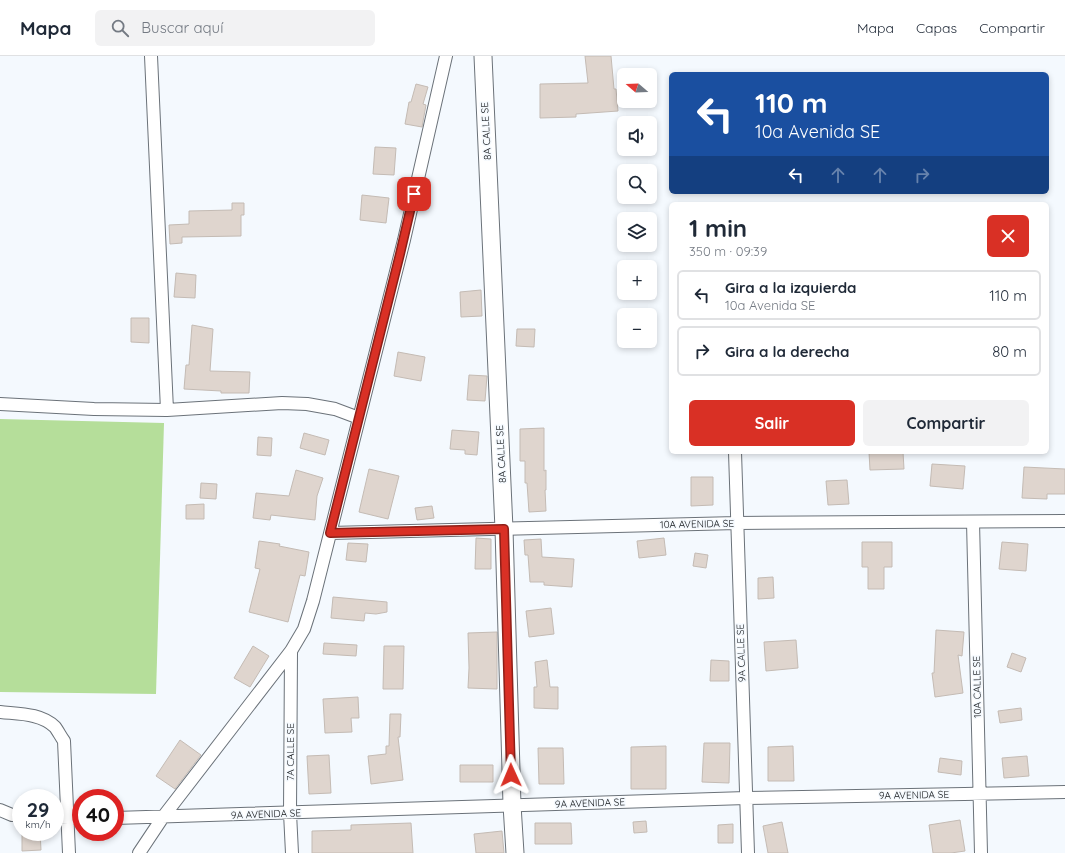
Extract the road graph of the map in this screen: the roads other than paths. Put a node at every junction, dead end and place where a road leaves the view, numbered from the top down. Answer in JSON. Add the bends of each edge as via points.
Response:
{"nodes":[{"id":1,"x":151,"y":56,"type":"edge"},
{"id":2,"x":446,"y":56,"type":"edge"},
{"id":3,"x":483,"y":56,"type":"edge"},
{"id":4,"x":0,"y":404,"type":"edge"},
{"id":5,"x":167,"y":410,"type":"junction"},
{"id":6,"x":359,"y":418,"type":"junction"},
{"id":7,"x":735,"y":454,"type":"edge"},
{"id":8,"x":1065,"y":521,"type":"edge"},
{"id":9,"x":973,"y":522,"type":"junction"},
{"id":10,"x":737,"y":523,"type":"junction"},
{"id":11,"x":504,"y":529,"type":"junction"},
{"id":12,"x":330,"y":533,"type":"junction"},
{"id":13,"x":291,"y":651,"type":"junction"},
{"id":14,"x":0,"y":712,"type":"edge"},
{"id":15,"x":1065,"y":792,"type":"edge"},
{"id":16,"x":980,"y":794,"type":"junction"},
{"id":17,"x":746,"y":798,"type":"junction"},
{"id":18,"x":512,"y":806,"type":"junction"},
{"id":19,"x":0,"y":810,"type":"edge"},
{"id":20,"x":290,"y":813,"type":"junction"},
{"id":21,"x":12,"y":815,"type":"edge"},
{"id":22,"x":163,"y":817,"type":"junction"},
{"id":23,"x":64,"y":818,"type":"edge"},
{"id":24,"x":68,"y":818,"type":"junction"},
{"id":25,"x":72,"y":818,"type":"edge"},
{"id":26,"x":124,"y":818,"type":"edge"},
{"id":27,"x":69,"y":853,"type":"edge"},
{"id":28,"x":140,"y":853,"type":"edge"},
{"id":29,"x":292,"y":853,"type":"edge"},
{"id":30,"x":515,"y":853,"type":"edge"},
{"id":31,"x":748,"y":853,"type":"edge"},
{"id":32,"x":981,"y":853,"type":"edge"}],
"edges":[{"from":1,"to":5,"type":"street"},
{"from":2,"to":6,"type":"street","via":[[404,240]]},
{"from":3,"to":11,"type":"street","name":"8A CALLE SE"},
{"from":4,"to":5,"type":"street"},
{"from":5,"to":6,"type":"street","via":[[282,403],[307,404],[335,409]]},
{"from":6,"to":12,"type":"street"},
{"from":7,"to":10,"type":"street","name":"9A CALLE SE"},
{"from":8,"to":9,"type":"street","name":"10A AVENIDA SE"},
{"from":9,"to":10,"type":"street","name":"10A AVENIDA SE"},
{"from":9,"to":16,"type":"street","name":"10A CALLE SE"},
{"from":10,"to":11,"type":"street","name":"10A AVENIDA SE"},
{"from":10,"to":17,"type":"street","name":"9A CALLE SE"},
{"from":11,"to":12,"type":"street","name":"10A AVENIDA SE"},
{"from":11,"to":18,"type":"street","name":"8A CALLE SE"},
{"from":12,"to":13,"type":"street","via":[[304,628]]},
{"from":13,"to":20,"type":"street","name":"7A CALLE SE"},
{"from":13,"to":22,"type":"street"},
{"from":14,"to":24,"type":"street","via":[[43,719],[55,727],[64,741]]},
{"from":15,"to":16,"type":"street","name":"9A AVENIDA SE"},
{"from":16,"to":17,"type":"street","name":"9A AVENIDA SE"},
{"from":16,"to":32,"type":"street","name":"10A CALLE SE"},
{"from":17,"to":18,"type":"street","name":"9A AVENIDA SE"},
{"from":17,"to":31,"type":"street","name":"9A CALLE SE"},
{"from":18,"to":20,"type":"street","name":"9A AVENIDA SE"},
{"from":18,"to":30,"type":"street","name":"8A CALLE SE"},
{"from":19,"to":21,"type":"street"},
{"from":20,"to":22,"type":"street","name":"9A AVENIDA SE"},
{"from":20,"to":29,"type":"street","name":"7A CALLE SE"},
{"from":22,"to":26,"type":"street","name":"9A AVENIDA SE"},
{"from":22,"to":28,"type":"street"},
{"from":23,"to":24,"type":"street"},
{"from":24,"to":25,"type":"street"},
{"from":24,"to":27,"type":"street"}]}
